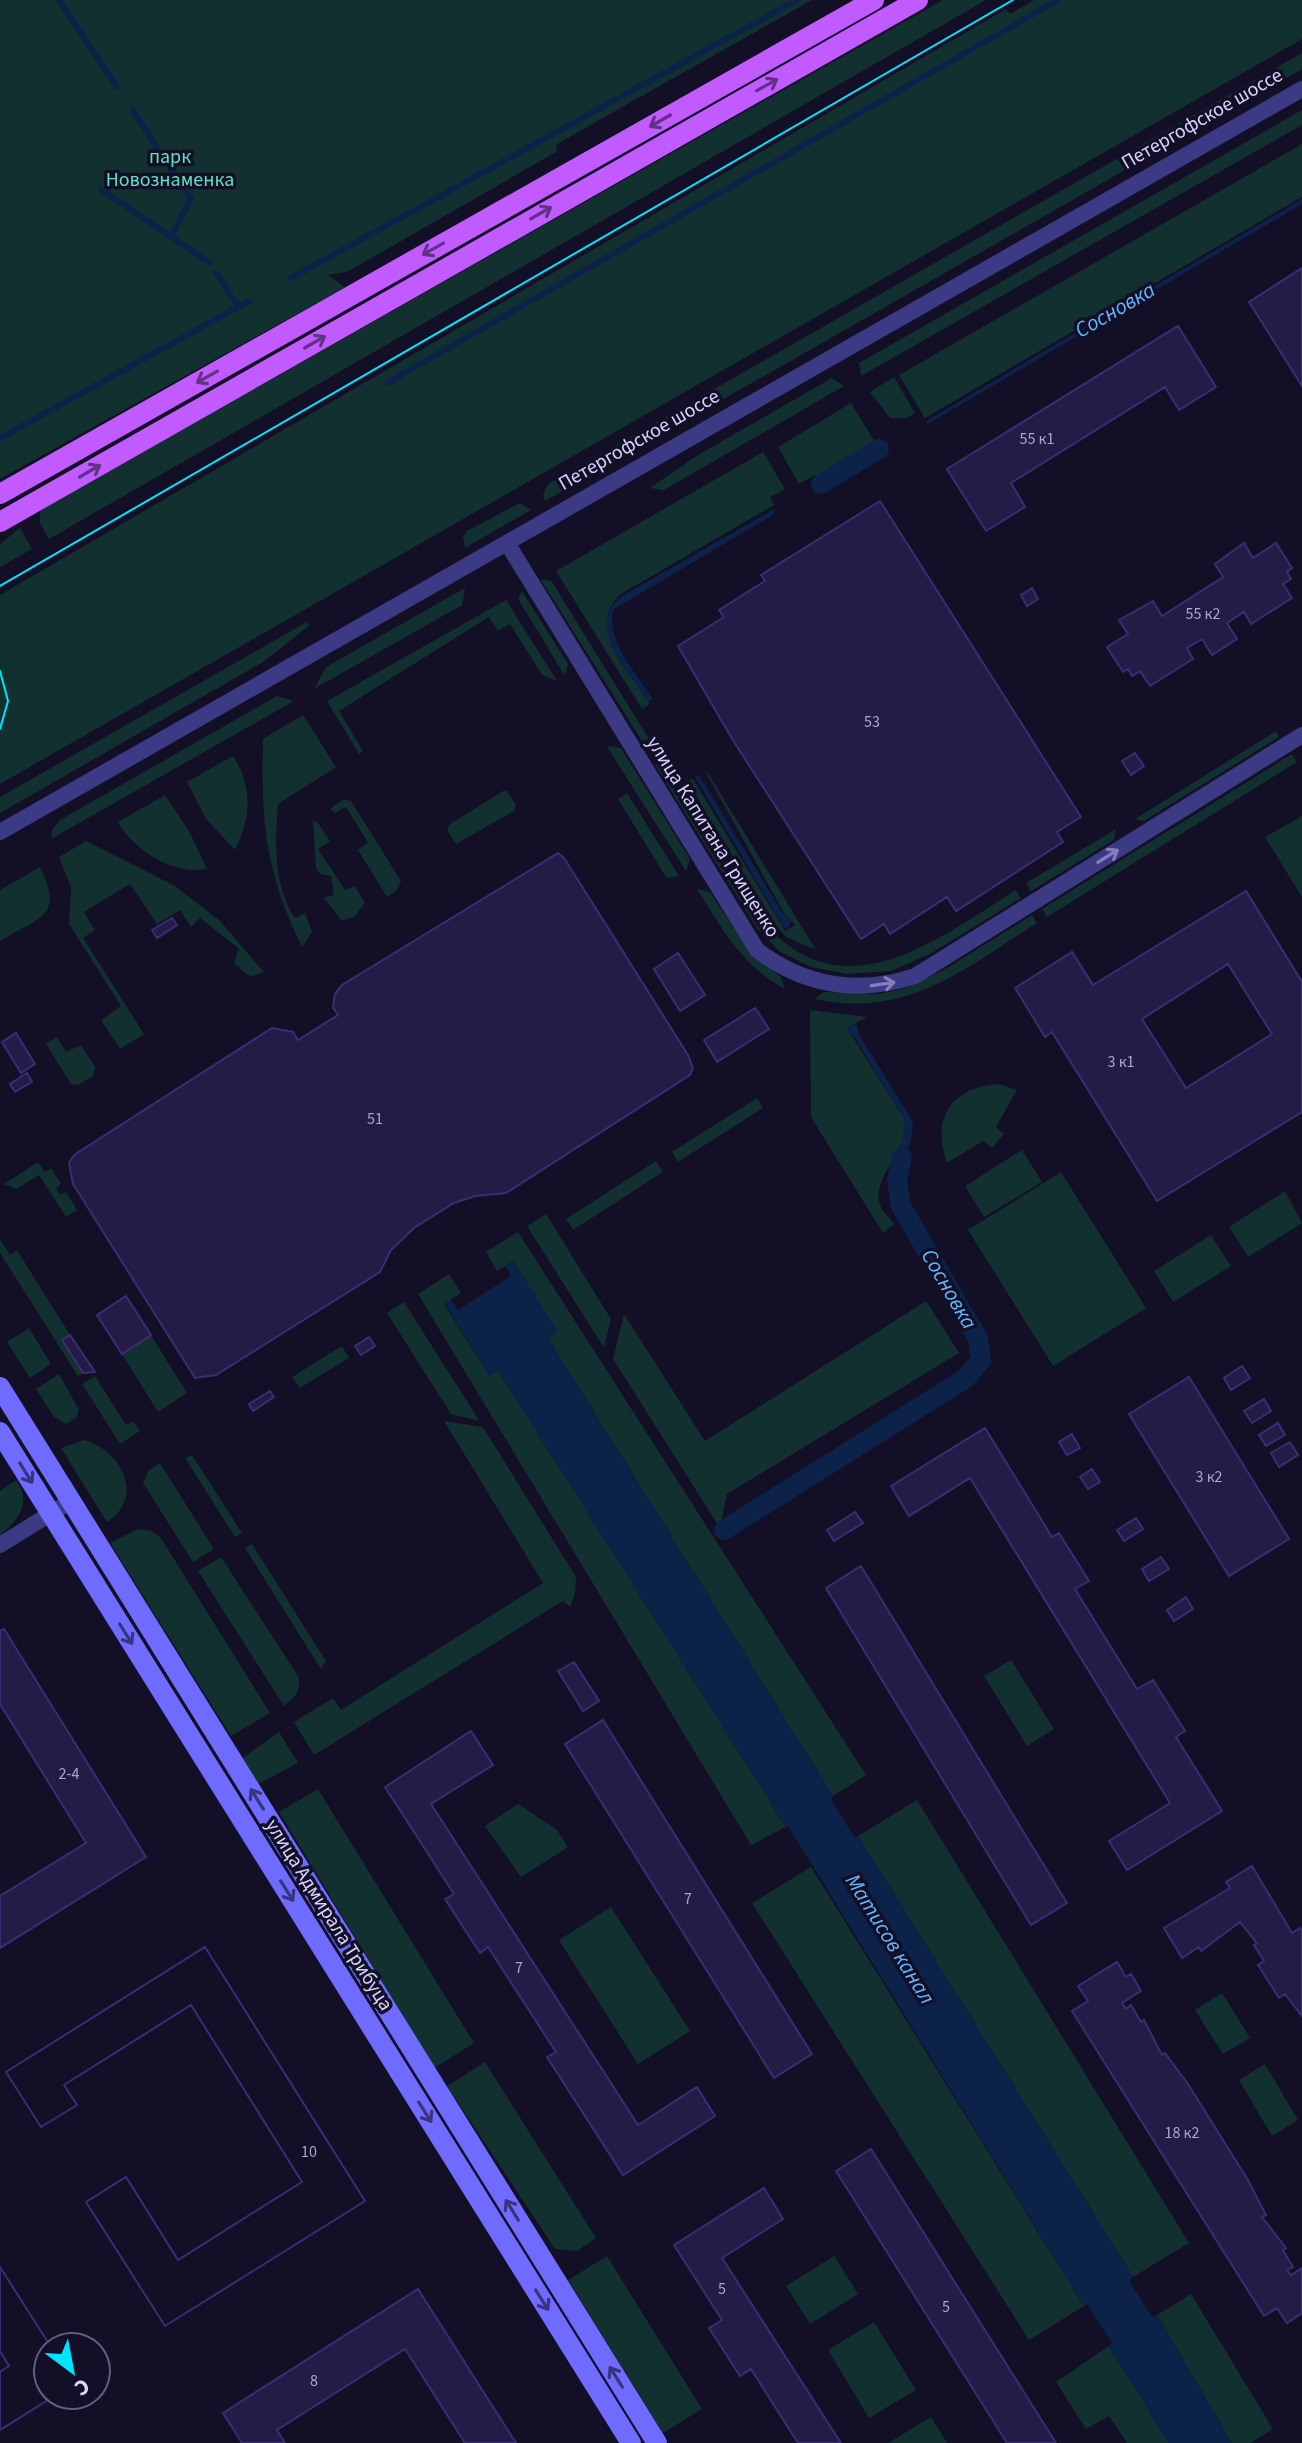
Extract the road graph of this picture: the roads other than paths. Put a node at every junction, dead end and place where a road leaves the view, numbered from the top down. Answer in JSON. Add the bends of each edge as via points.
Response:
{"nodes":[{"id":1,"x":874,"y":0,"type":"edge"},
{"id":2,"x":918,"y":0,"type":"edge"},
{"id":3,"x":1302,"y":89,"type":"edge"},
{"id":4,"x":0,"y":494,"type":"edge"},
{"id":5,"x":0,"y":522,"type":"edge"},
{"id":6,"x":507,"y":543,"type":"junction"},
{"id":7,"x":1302,"y":735,"type":"edge"},
{"id":8,"x":0,"y":832,"type":"edge"},
{"id":9,"x":0,"y":1387,"type":"edge"},
{"id":10,"x":0,"y":1432,"type":"edge"},
{"id":11,"x":71,"y":1501,"type":"junction"},
{"id":12,"x":51,"y":1513,"type":"junction"},
{"id":13,"x":0,"y":1545,"type":"edge"},
{"id":14,"x":631,"y":2443,"type":"edge"},
{"id":15,"x":657,"y":2443,"type":"edge"}],
"edges":[{"from":1,"to":4,"type":"main road","one_way":true},
{"from":5,"to":2,"type":"main road","one_way":true},
{"from":3,"to":6,"type":"street","name":"Петергофское шоссе"},
{"from":6,"to":7,"type":"street","name":"улица Капитана Грищенко","one_way":true,"via":[[757,950],[806,980],[868,986],[915,976]]},
{"from":6,"to":8,"type":"street","name":"Петергофское шоссе"},
{"from":9,"to":11,"type":"street","name":"улица Адмирала Трибуца"},
{"from":10,"to":12,"type":"street","name":"улица Адмирала Трибуца","one_way":true},
{"from":11,"to":12,"type":"street"},
{"from":15,"to":11,"type":"street","name":"улица Адмирала Трибуца","one_way":true},
{"from":12,"to":13,"type":"street"},
{"from":12,"to":14,"type":"street","name":"улица Адмирала Трибуца","one_way":true}]}
